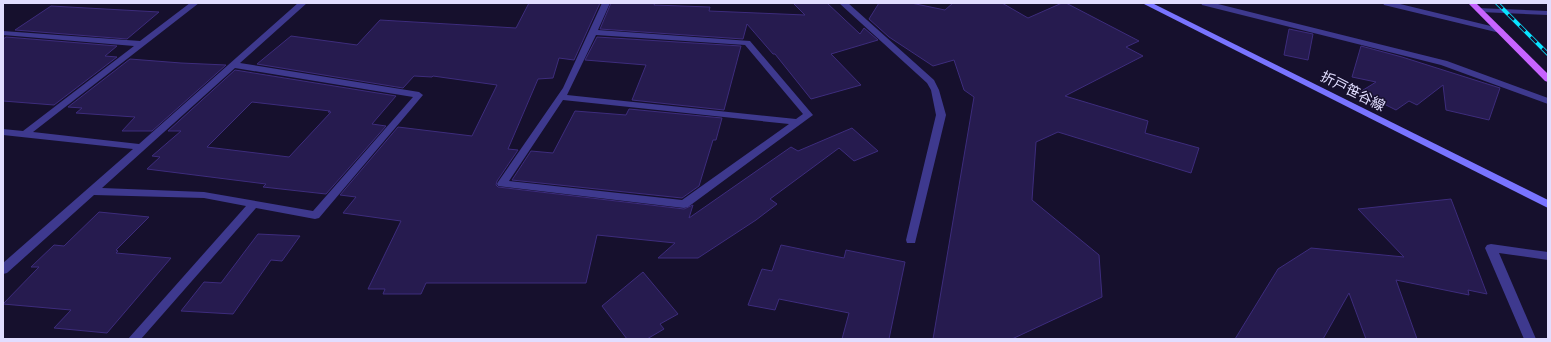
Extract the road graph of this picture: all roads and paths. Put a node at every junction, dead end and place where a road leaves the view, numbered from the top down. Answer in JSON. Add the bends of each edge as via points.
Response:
{"nodes":[{"id":1,"x":195,"y":3,"type":"edge"},
{"id":2,"x":303,"y":3,"type":"edge"},
{"id":3,"x":606,"y":3,"type":"edge"},
{"id":4,"x":843,"y":3,"type":"edge"},
{"id":5,"x":1146,"y":3,"type":"edge"},
{"id":6,"x":1205,"y":3,"type":"edge"},
{"id":7,"x":1387,"y":3,"type":"edge"},
{"id":8,"x":1472,"y":3,"type":"edge"},
{"id":9,"x":1480,"y":10,"type":"junction"},
{"id":10,"x":1548,"y":13,"type":"edge"},
{"id":11,"x":1500,"y":31,"type":"junction"},
{"id":12,"x":593,"y":32,"type":"junction"},
{"id":13,"x":3,"y":33,"type":"edge"},
{"id":14,"x":140,"y":44,"type":"junction"},
{"id":15,"x":234,"y":65,"type":"junction"},
{"id":16,"x":1548,"y":79,"type":"edge"},
{"id":17,"x":561,"y":97,"type":"junction"},
{"id":18,"x":1548,"y":101,"type":"edge"},
{"id":19,"x":798,"y":122,"type":"junction"},
{"id":20,"x":3,"y":132,"type":"edge"},
{"id":21,"x":25,"y":134,"type":"junction"},
{"id":22,"x":143,"y":147,"type":"junction"},
{"id":23,"x":89,"y":195,"type":"junction"},
{"id":24,"x":254,"y":204,"type":"junction"},
{"id":25,"x":1548,"y":204,"type":"edge"},
{"id":26,"x":911,"y":240,"type":"dead end"},
{"id":27,"x":1548,"y":256,"type":"edge"},
{"id":28,"x":3,"y":270,"type":"edge"},
{"id":29,"x":134,"y":339,"type":"edge"},
{"id":30,"x":1530,"y":339,"type":"edge"}],
"edges":[{"from":1,"to":14,"type":"street"},
{"from":2,"to":15,"type":"street"},
{"from":3,"to":12,"type":"street"},
{"from":4,"to":26,"type":"street","via":[[931,82],[935,90],[941,115]]},
{"from":5,"to":25,"type":"main road","name":"折戸笹谷線"},
{"from":6,"to":18,"type":"street","via":[[1444,63]]},
{"from":7,"to":11,"type":"street"},
{"from":8,"to":9,"type":"main road"},
{"from":9,"to":10,"type":"street"},
{"from":9,"to":11,"type":"main road"},
{"from":11,"to":16,"type":"main road"},
{"from":12,"to":17,"type":"street"},
{"from":12,"to":19,"type":"street","via":[[747,42],[808,115]]},
{"from":13,"to":14,"type":"street"},
{"from":14,"to":21,"type":"street"},
{"from":15,"to":22,"type":"street"},
{"from":15,"to":24,"type":"street","via":[[419,95],[315,215]]},
{"from":17,"to":19,"type":"street"},
{"from":17,"to":19,"type":"street","via":[[502,184],[684,204]]},
{"from":20,"to":21,"type":"street"},
{"from":21,"to":22,"type":"street"},
{"from":22,"to":23,"type":"street"},
{"from":23,"to":24,"type":"street","via":[[204,195]]},
{"from":23,"to":28,"type":"street"},
{"from":24,"to":29,"type":"street"},
{"from":27,"to":30,"type":"street","via":[[1491,248]]}]}
